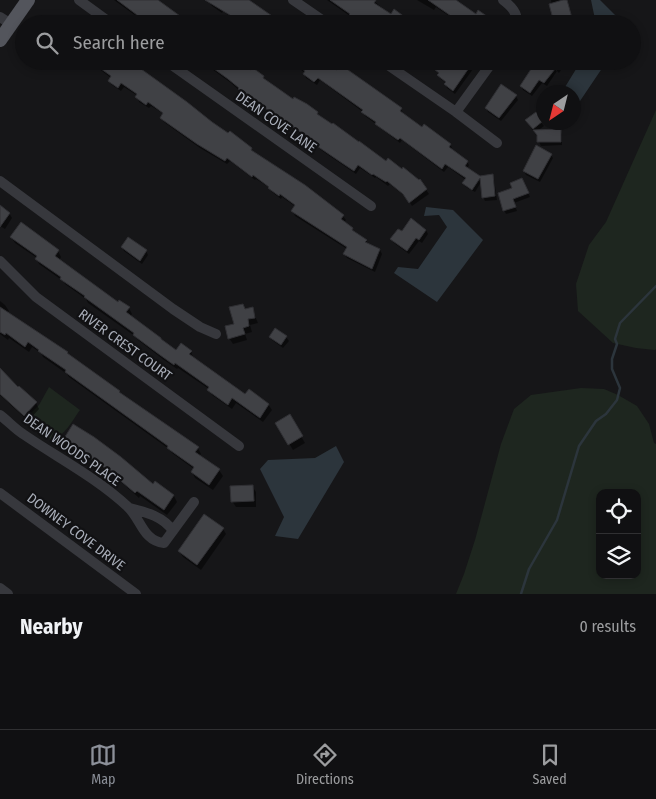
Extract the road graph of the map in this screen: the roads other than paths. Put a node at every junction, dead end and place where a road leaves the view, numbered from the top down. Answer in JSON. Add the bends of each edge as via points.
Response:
{"nodes":[{"id":1,"x":28,"y":0,"type":"edge"},
{"id":2,"x":79,"y":0,"type":"edge"},
{"id":3,"x":293,"y":0,"type":"edge"},
{"id":4,"x":503,"y":0,"type":"edge"},
{"id":5,"x":100,"y":15,"type":"edge"},
{"id":6,"x":315,"y":15,"type":"edge"},
{"id":7,"x":516,"y":15,"type":"edge"},
{"id":8,"x":5,"y":21,"type":"edge"},
{"id":9,"x":0,"y":40,"type":"edge"},
{"id":10,"x":179,"y":70,"type":"edge"},
{"id":11,"x":395,"y":70,"type":"edge"},
{"id":12,"x":486,"y":70,"type":"edge"},
{"id":13,"x":456,"y":112,"type":"junction"},
{"id":14,"x":497,"y":143,"type":"dead end"},
{"id":15,"x":0,"y":181,"type":"edge"},
{"id":16,"x":371,"y":206,"type":"dead end"},
{"id":17,"x":0,"y":261,"type":"edge"},
{"id":18,"x":216,"y":334,"type":"dead end"},
{"id":19,"x":0,"y":415,"type":"edge"},
{"id":20,"x":239,"y":446,"type":"dead end"},
{"id":21,"x":0,"y":493,"type":"edge"},
{"id":22,"x":194,"y":502,"type":"dead end"},
{"id":23,"x":129,"y":508,"type":"junction"},
{"id":24,"x":173,"y":531,"type":"junction"},
{"id":25,"x":0,"y":588,"type":"edge"},
{"id":26,"x":8,"y":594,"type":"edge"},
{"id":27,"x":136,"y":594,"type":"edge"}],
"edges":[{"from":1,"to":8,"type":"main road"},
{"from":2,"to":5,"type":"street"},
{"from":3,"to":6,"type":"street"},
{"from":4,"to":7,"type":"street"},
{"from":8,"to":9,"type":"main road"},
{"from":10,"to":16,"type":"street","name":"DEAN COVE LANE"},
{"from":11,"to":13,"type":"street"},
{"from":12,"to":13,"type":"street"},
{"from":13,"to":14,"type":"street"},
{"from":15,"to":18,"type":"street","via":[[173,309]]},
{"from":17,"to":20,"type":"street","name":"RIVER CREST COURT","via":[[36,297]]},
{"from":19,"to":23,"type":"street","name":"DEAN WOODS PLACE"},
{"from":21,"to":27,"type":"street","name":"DOWNEY COVE DRIVE"},
{"from":22,"to":24,"type":"street"},
{"from":23,"to":24,"type":"street","via":[[167,522]]},
{"from":23,"to":24,"type":"street","via":[[148,537],[164,543]]},
{"from":25,"to":26,"type":"street"}]}
